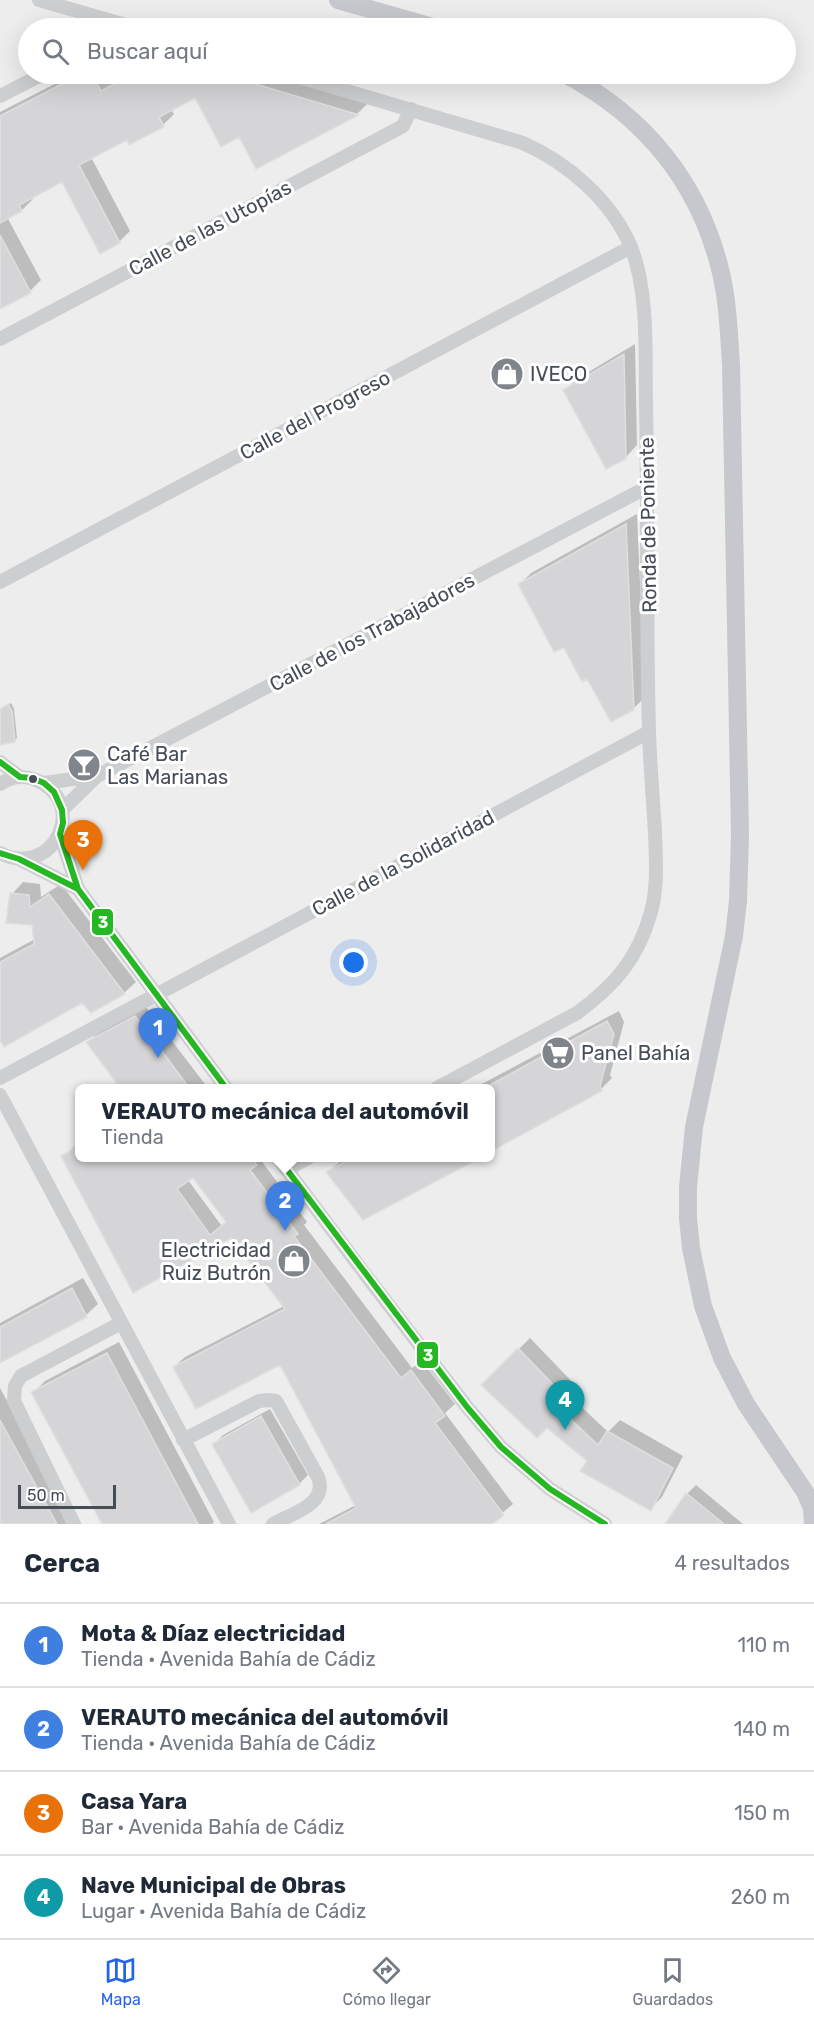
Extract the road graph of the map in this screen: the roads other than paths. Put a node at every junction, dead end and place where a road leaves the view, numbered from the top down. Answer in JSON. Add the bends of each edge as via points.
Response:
{"nodes":[{"id":1,"x":39,"y":0,"type":"edge"},
{"id":2,"x":338,"y":0,"type":"edge"},
{"id":3,"x":92,"y":18,"type":"edge"},
{"id":4,"x":401,"y":18,"type":"edge"},
{"id":5,"x":23,"y":84,"type":"edge"},
{"id":6,"x":325,"y":84,"type":"edge"},
{"id":7,"x":584,"y":84,"type":"edge"},
{"id":8,"x":0,"y":96,"type":"edge"},
{"id":9,"x":411,"y":109,"type":"junction"},
{"id":10,"x":631,"y":247,"type":"junction"},
{"id":11,"x":0,"y":339,"type":"edge"},
{"id":12,"x":648,"y":490,"type":"junction"},
{"id":13,"x":0,"y":582,"type":"edge"},
{"id":14,"x":649,"y":732,"type":"junction"},
{"id":15,"x":0,"y":762,"type":"edge"},
{"id":16,"x":97,"y":776,"type":"junction"},
{"id":17,"x":20,"y":777,"type":"junction"},
{"id":18,"x":44,"y":783,"type":"junction"},
{"id":19,"x":0,"y":784,"type":"edge"},
{"id":20,"x":62,"y":810,"type":"junction"},
{"id":21,"x":60,"y":834,"type":"junction"},
{"id":22,"x":0,"y":853,"type":"edge"},
{"id":23,"x":19,"y":859,"type":"junction"},
{"id":24,"x":78,"y":889,"type":"junction"},
{"id":25,"x":156,"y":995,"type":"junction"},
{"id":26,"x":0,"y":1078,"type":"edge"},
{"id":27,"x":222,"y":1084,"type":"edge"},
{"id":28,"x":446,"y":1084,"type":"edge"},
{"id":29,"x":0,"y":1095,"type":"edge"},
{"id":30,"x":283,"y":1163,"type":"edge"},
{"id":31,"x":122,"y":1323,"type":"junction"},
{"id":32,"x":183,"y":1440,"type":"junction"},
{"id":33,"x":771,"y":1440,"type":"junction"},
{"id":34,"x":814,"y":1480,"type":"edge"},
{"id":35,"x":74,"y":1524,"type":"edge"},
{"id":36,"x":229,"y":1524,"type":"edge"},
{"id":37,"x":273,"y":1524,"type":"edge"},
{"id":38,"x":604,"y":1524,"type":"edge"},
{"id":39,"x":813,"y":1524,"type":"edge"}],
"edges":[{"from":1,"to":3,"type":"street"},
{"from":2,"to":4,"type":"main road"},
{"from":5,"to":8,"type":"street"},
{"from":6,"to":9,"type":"street","name":"Ronda de Poniente"},
{"from":7,"to":33,"type":"main road","via":[[621,110],[660,147],[676,169],[704,223],[724,292],[731,376],[740,823],[738,901],[730,959],[694,1127],[688,1218],[695,1275],[712,1334],[731,1379]]},
{"from":9,"to":10,"type":"street","name":"Ronda de Poniente","via":[[524,143],[558,161],[603,203]]},
{"from":9,"to":11,"type":"street","name":"Calle de las Utopías","via":[[403,126]]},
{"from":10,"to":12,"type":"street","name":"Ronda de Poniente","via":[[644,326]]},
{"from":10,"to":13,"type":"street","name":"Calle del Progreso"},
{"from":12,"to":14,"type":"street","name":"Ronda de Poniente"},
{"from":12,"to":16,"type":"street","name":"Calle de los Trabajadores"},
{"from":14,"to":25,"type":"street","name":"Calle de la Solidaridad"},
{"from":14,"to":28,"type":"street","name":"Ronda de Poniente","via":[[657,876],[652,910],[640,945],[622,974],[577,1013]]},
{"from":15,"to":17,"type":"street"},
{"from":16,"to":18,"type":"street","name":"Calle de los Trabajadores"},
{"from":16,"to":20,"type":"street","name":"Calle de los Trabajadores"},
{"from":17,"to":18,"type":"street"},
{"from":17,"to":19,"type":"street"},
{"from":18,"to":20,"type":"street","via":[[54,792]]},
{"from":20,"to":21,"type":"street"},
{"from":21,"to":23,"type":"street","via":[[43,853]]},
{"from":21,"to":24,"type":"street"},
{"from":22,"to":23,"type":"street"},
{"from":23,"to":24,"type":"street"},
{"from":24,"to":25,"type":"street"},
{"from":25,"to":26,"type":"street","name":"Calle de la Solidaridad"},
{"from":25,"to":27,"type":"street"},
{"from":29,"to":31,"type":"street"},
{"from":30,"to":38,"type":"street","via":[[501,1447],[550,1489]]},
{"from":31,"to":32,"type":"street"},
{"from":31,"to":35,"type":"street","via":[[21,1376],[15,1386],[14,1401]]},
{"from":32,"to":36,"type":"street"},
{"from":32,"to":37,"type":"street","via":[[259,1401],[276,1401],[318,1477],[320,1490],[315,1501]]},
{"from":33,"to":34,"type":"main road"},
{"from":33,"to":39,"type":"main road","via":[[805,1492]]}]}
